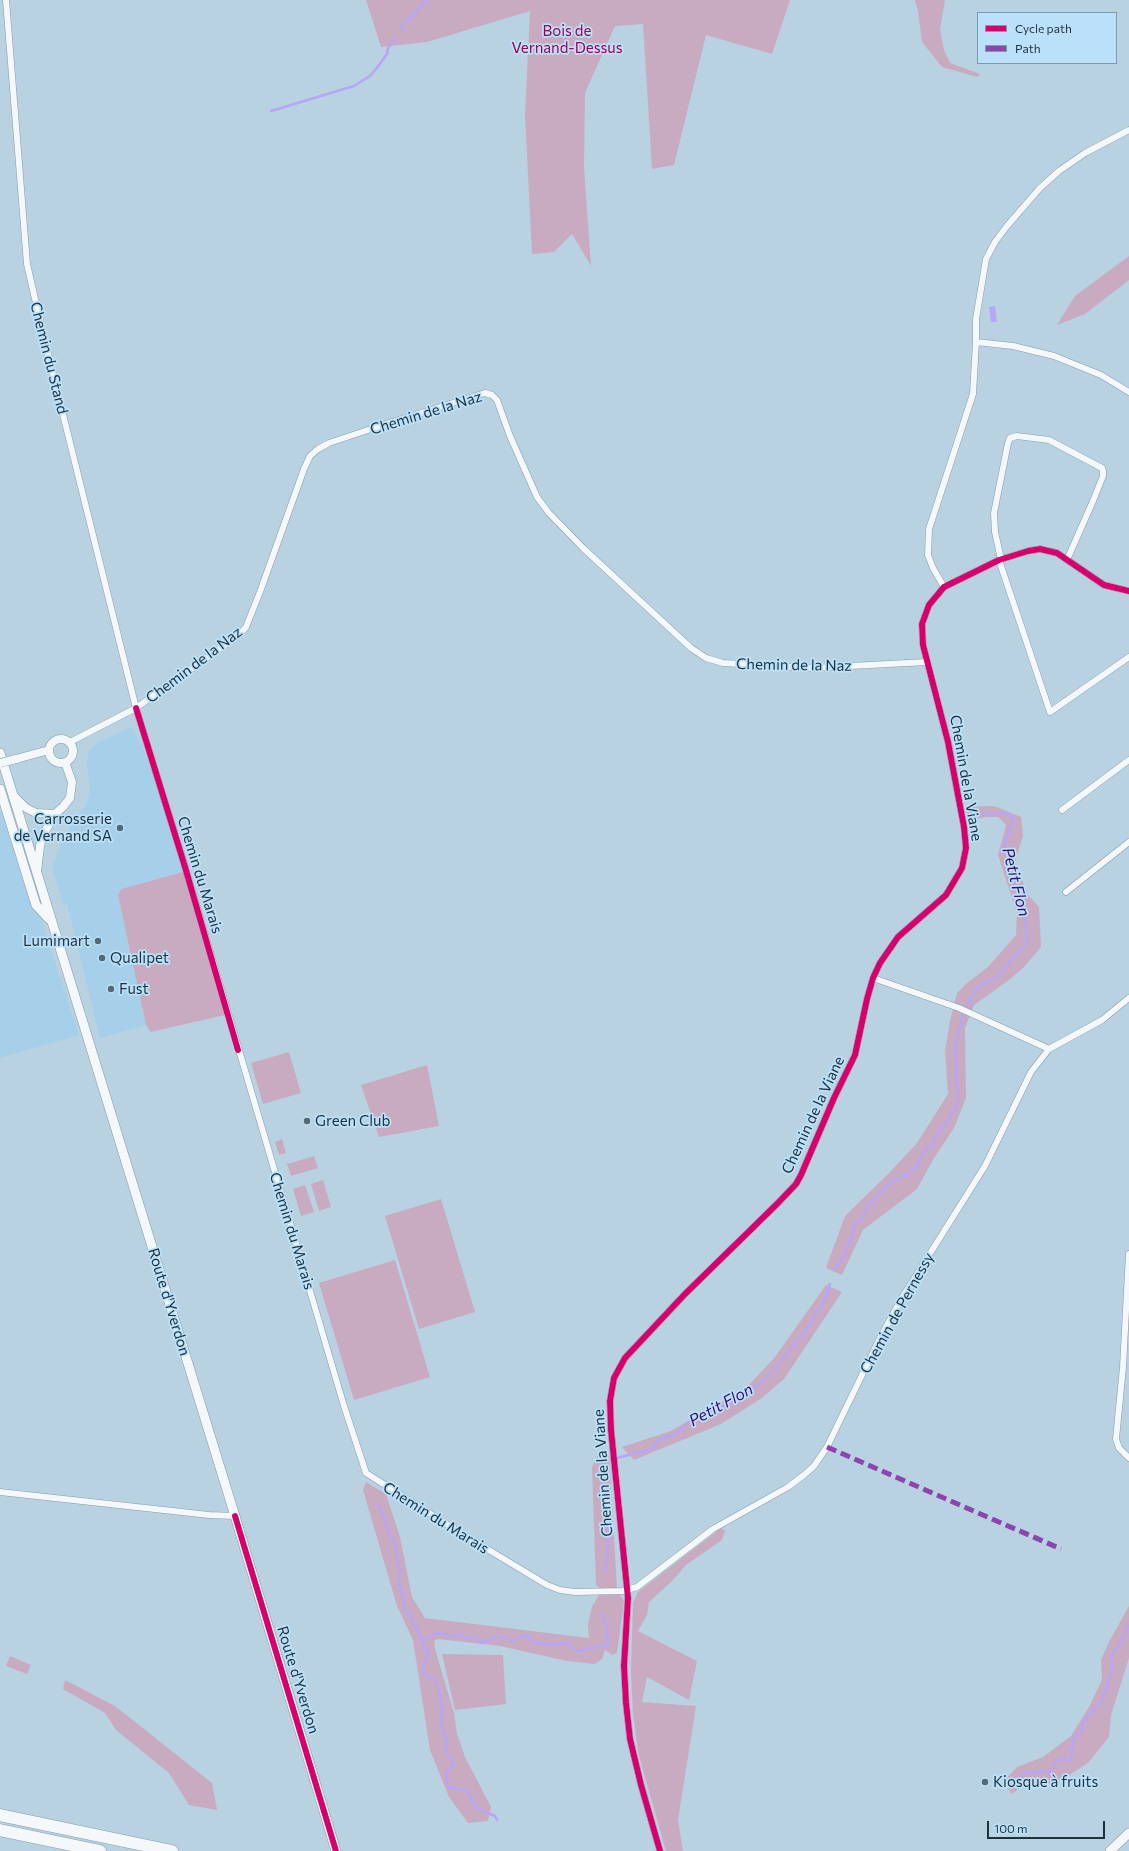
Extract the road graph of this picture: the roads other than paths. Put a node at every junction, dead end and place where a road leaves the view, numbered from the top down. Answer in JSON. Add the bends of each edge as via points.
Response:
{"nodes":[{"id":1,"x":6,"y":0,"type":"edge"},
{"id":2,"x":1129,"y":130,"type":"edge"},
{"id":3,"x":976,"y":342,"type":"junction"},
{"id":4,"x":1129,"y":392,"type":"edge"},
{"id":5,"x":1000,"y":560,"type":"junction"},
{"id":6,"x":1067,"y":560,"type":"junction"},
{"id":7,"x":944,"y":587,"type":"junction"},
{"id":8,"x":1129,"y":591,"type":"edge"},
{"id":9,"x":1129,"y":657,"type":"edge"},
{"id":10,"x":926,"y":662,"type":"junction"},
{"id":11,"x":136,"y":708,"type":"junction"},
{"id":12,"x":70,"y":742,"type":"junction"},
{"id":13,"x":49,"y":750,"type":"junction"},
{"id":14,"x":0,"y":753,"type":"edge"},
{"id":15,"x":1129,"y":760,"type":"edge"},
{"id":16,"x":65,"y":762,"type":"junction"},
{"id":17,"x":0,"y":763,"type":"edge"},
{"id":18,"x":0,"y":789,"type":"edge"},
{"id":19,"x":11,"y":792,"type":"junction"},
{"id":20,"x":1062,"y":810,"type":"dead end"},
{"id":21,"x":55,"y":814,"type":"junction"},
{"id":22,"x":1129,"y":842,"type":"edge"},
{"id":23,"x":37,"y":876,"type":"junction"},
{"id":24,"x":1066,"y":892,"type":"dead end"},
{"id":25,"x":50,"y":920,"type":"junction"},
{"id":26,"x":873,"y":978,"type":"junction"},
{"id":27,"x":1129,"y":998,"type":"edge"},
{"id":28,"x":1049,"y":1049,"type":"junction"},
{"id":29,"x":1129,"y":1254,"type":"edge"},
{"id":30,"x":1129,"y":1458,"type":"edge"},
{"id":31,"x":0,"y":1492,"type":"edge"},
{"id":32,"x":235,"y":1516,"type":"junction"},
{"id":33,"x":626,"y":1590,"type":"junction"},
{"id":34,"x":0,"y":1815,"type":"edge"},
{"id":35,"x":0,"y":1830,"type":"edge"},
{"id":36,"x":1129,"y":1833,"type":"edge"},
{"id":37,"x":100,"y":1851,"type":"edge"},
{"id":38,"x":172,"y":1851,"type":"edge"},
{"id":39,"x":336,"y":1851,"type":"edge"},
{"id":40,"x":660,"y":1851,"type":"edge"},
{"id":41,"x":1110,"y":1851,"type":"edge"}],
"edges":[{"from":1,"to":11,"type":"street","name":"Chemin du Stand","via":[[27,264]]},
{"from":2,"to":3,"type":"street","via":[[1085,153],[1059,171],[1027,203],[995,242],[983,270],[976,319]]},
{"from":3,"to":4,"type":"street","via":[[1025,348],[1054,356],[1101,375]]},
{"from":3,"to":7,"type":"street","via":[[973,394],[929,530],[928,555]]},
{"from":5,"to":6,"type":"street","name":"Chemin de la Viane","via":[[1040,549],[1050,550]]},
{"from":5,"to":6,"type":"street","via":[[994,513],[1008,443],[1010,438],[1016,436],[1049,440],[1103,470],[1104,476]]},
{"from":5,"to":7,"type":"street","name":"Chemin de la Viane"},
{"from":5,"to":9,"type":"street","via":[[1050,712]]},
{"from":6,"to":8,"type":"street","name":"Chemin de la Viane","via":[[1104,584]]},
{"from":7,"to":10,"type":"street","name":"Chemin de la Viane","via":[[929,605],[924,617],[922,631]]},
{"from":10,"to":11,"type":"street","name":"Chemin de la Naz","via":[[812,668],[723,664],[706,658],[691,648],[583,548],[537,497],[510,436],[498,400],[492,395],[485,394],[329,443],[310,456],[246,627],[239,635]]},
{"from":10,"to":26,"type":"street","name":"Chemin de la Viane","via":[[942,713],[951,757],[964,827],[964,860],[946,895],[898,937]]},
{"from":11,"to":12,"type":"street","name":"Chemin de la Naz"},
{"from":11,"to":33,"type":"street","name":"Chemin du Marais","via":[[366,1473],[547,1585],[575,1592]]},
{"from":12,"to":13,"type":"street","via":[[59,739],[52,743]]},
{"from":12,"to":16,"type":"street","via":[[73,754]]},
{"from":13,"to":16,"type":"street","via":[[54,761]]},
{"from":13,"to":17,"type":"street","bridge":true},
{"from":14,"to":19,"type":"main road","name":"Route d'Yverdon"},
{"from":15,"to":20,"type":"street"},
{"from":16,"to":21,"type":"street","via":[[72,789],[70,798]]},
{"from":18,"to":25,"type":"main road","via":[[36,905]]},
{"from":19,"to":21,"type":"street","via":[[26,808],[36,814]]},
{"from":19,"to":23,"type":"main road","name":"Route d'Yverdon"},
{"from":21,"to":23,"type":"street","via":[[43,835]]},
{"from":22,"to":24,"type":"street"},
{"from":23,"to":25,"type":"main road","name":"Route d'Yverdon"},
{"from":25,"to":32,"type":"main road","name":"Route d'Yverdon"},
{"from":26,"to":28,"type":"street","via":[[959,1008]]},
{"from":26,"to":33,"type":"street","name":"Chemin de la Viane","via":[[855,1056],[796,1184],[630,1352],[614,1378],[610,1401],[611,1430]]},
{"from":27,"to":28,"type":"street","name":"Chemin de Pernessy","via":[[1102,1020]]},
{"from":28,"to":33,"type":"street","name":"Chemin de Pernessy","via":[[1031,1072],[985,1166],[902,1298],[827,1447],[814,1466],[788,1487],[713,1529],[637,1587]]},
{"from":29,"to":30,"type":"street","via":[[1116,1439],[1119,1448]]},
{"from":31,"to":32,"type":"street"},
{"from":32,"to":39,"type":"main road","name":"Route d'Yverdon"},
{"from":33,"to":40,"type":"street","name":"Chemin de la Viane","via":[[628,1598],[624,1666],[630,1739]]},
{"from":34,"to":38,"type":"highway"},
{"from":35,"to":37,"type":"highway"},
{"from":36,"to":41,"type":"main road"}]}
